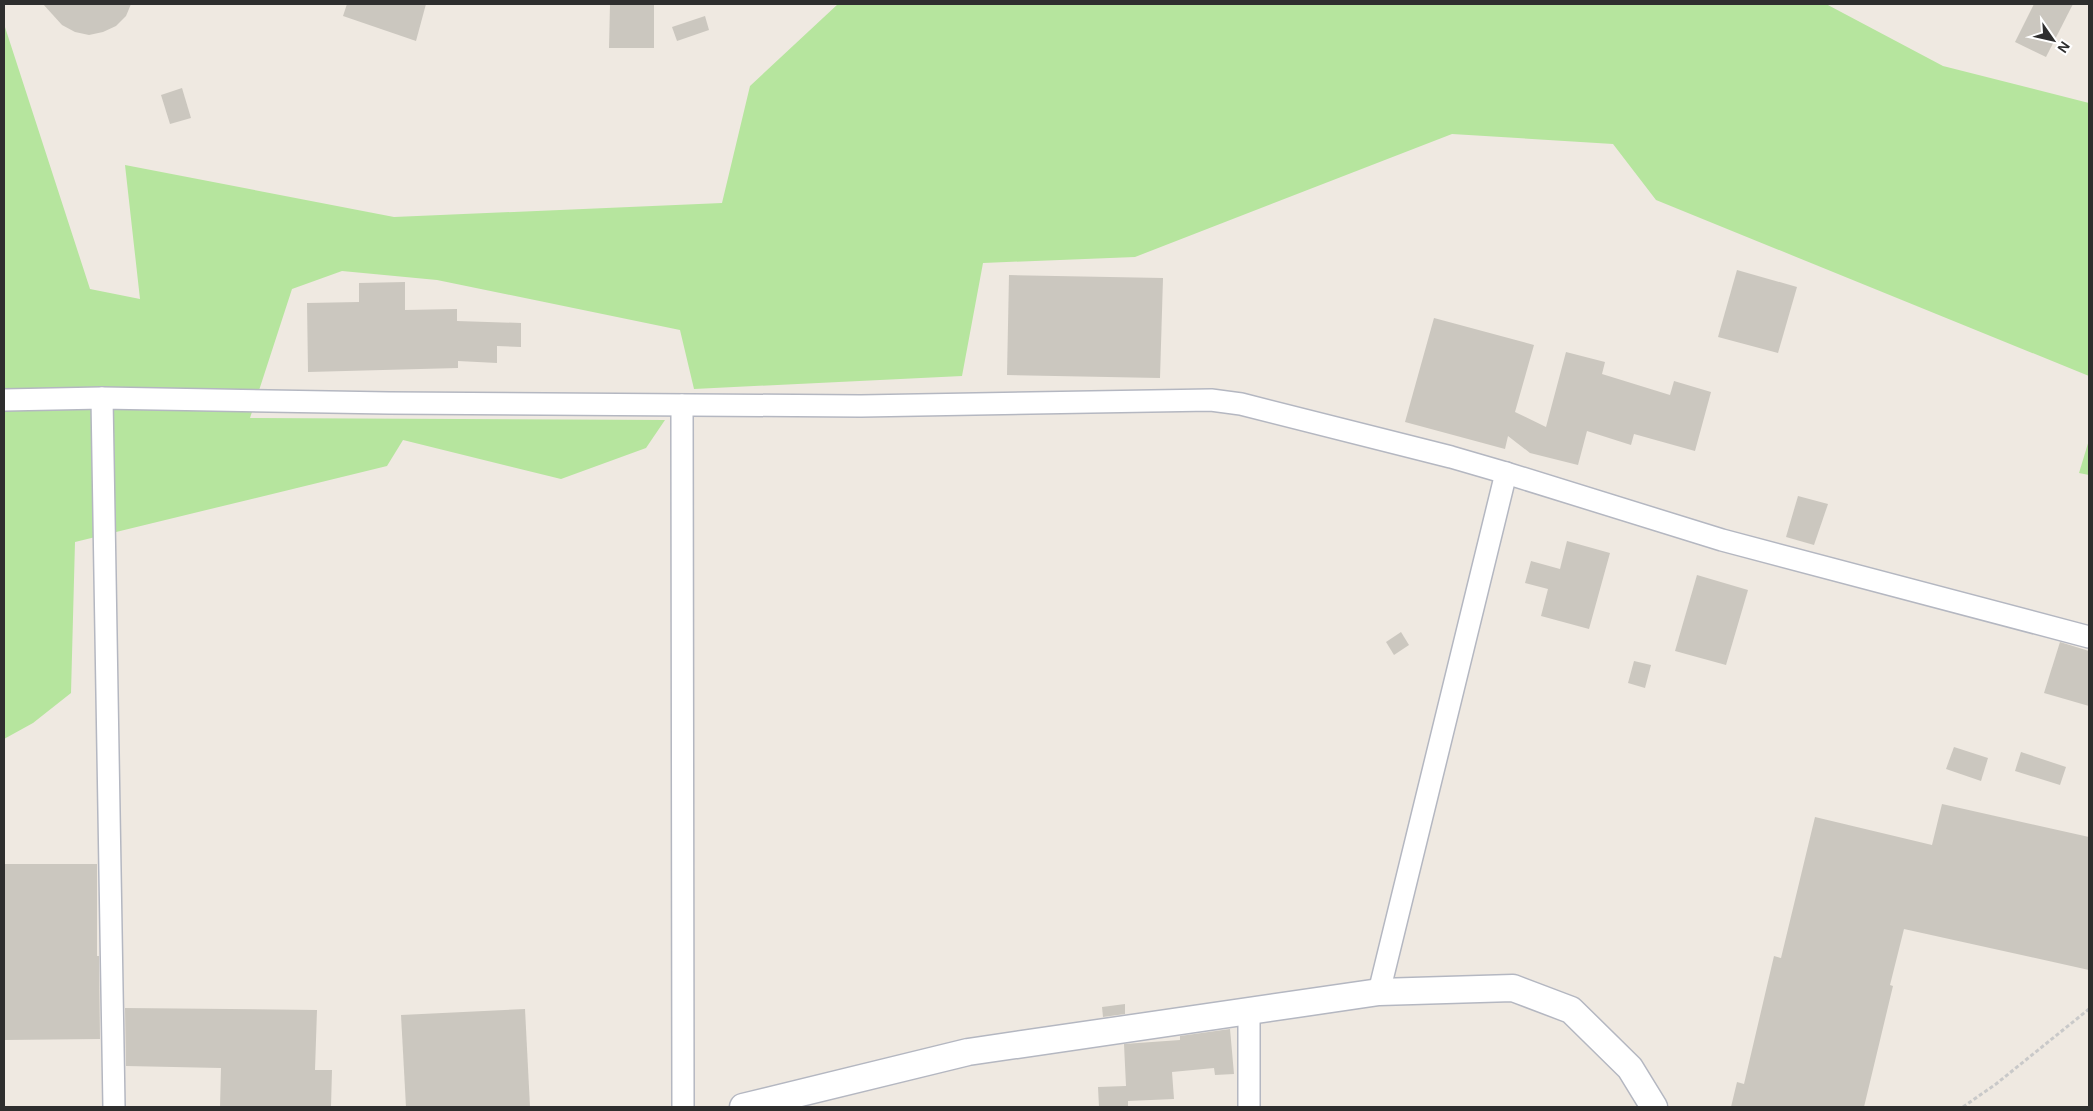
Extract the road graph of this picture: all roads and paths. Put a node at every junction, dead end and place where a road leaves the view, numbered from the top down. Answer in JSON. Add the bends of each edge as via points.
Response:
{"nodes":[{"id":1,"x":102,"y":398,"type":"junction"},
{"id":2,"x":4,"y":400,"type":"edge"},
{"id":3,"x":682,"y":405,"type":"junction"},
{"id":4,"x":1506,"y":473,"type":"junction"},
{"id":5,"x":2089,"y":637,"type":"edge"},
{"id":6,"x":1380,"y":992,"type":"junction"},
{"id":7,"x":2089,"y":1009,"type":"edge"},
{"id":8,"x":1249,"y":1012,"type":"junction"},
{"id":9,"x":114,"y":1107,"type":"edge"},
{"id":10,"x":683,"y":1107,"type":"edge"},
{"id":11,"x":742,"y":1107,"type":"edge"},
{"id":12,"x":1249,"y":1107,"type":"edge"},
{"id":13,"x":1654,"y":1107,"type":"edge"},
{"id":14,"x":1963,"y":1107,"type":"edge"}],
"edges":[{"from":1,"to":2,"type":"street"},
{"from":1,"to":3,"type":"street"},
{"from":1,"to":9,"type":"street"},
{"from":3,"to":4,"type":"street","via":[[861,406],[1211,400],[1241,404]]},
{"from":3,"to":10,"type":"street"},
{"from":4,"to":5,"type":"street","via":[[1722,540]]},
{"from":4,"to":6,"type":"street"},
{"from":6,"to":8,"type":"street"},
{"from":6,"to":13,"type":"street","via":[[1512,988],[1571,1010],[1630,1068]]},
{"from":7,"to":14,"type":"path"},
{"from":8,"to":11,"type":"street","via":[[968,1052]]},
{"from":8,"to":12,"type":"street"}]}
